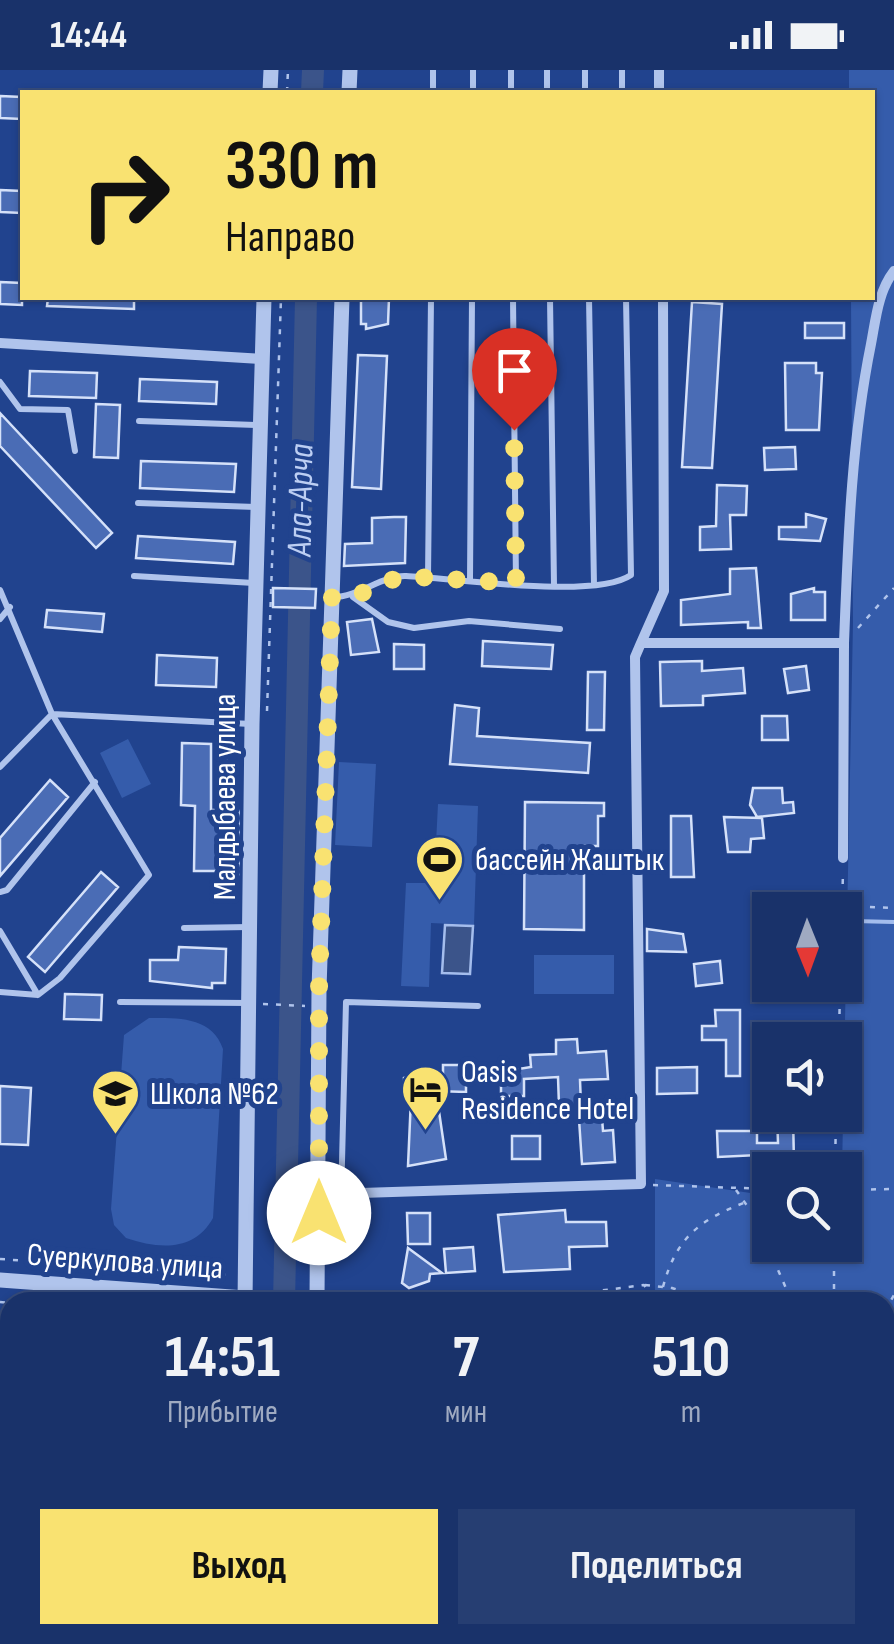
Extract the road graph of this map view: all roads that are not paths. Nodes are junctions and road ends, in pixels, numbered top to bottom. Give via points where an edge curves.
1 (894, 271) edge
2 (264, 300) edge
3 (342, 300) edge
4 (431, 300) edge
5 (472, 300) edge
6 (513, 300) edge
7 (550, 300) edge
8 (589, 300) edge
9 (626, 300) edge
10 (663, 300) edge
11 (0, 344) edge
12 (262, 359) junction
13 (0, 382) edge
14 (139, 421) dead end
15 (259, 425) junction
16 (76, 451) dead end
17 (138, 503) dead end
18 (258, 507) junction
19 (134, 576) dead end
20 (428, 578) junction
21 (470, 581) junction
22 (255, 583) junction
23 (516, 583) junction
24 (554, 585) junction
25 (594, 585) junction
26 (0, 590) edge
27 (332, 597) junction
28 (353, 597) junction
29 (10, 607) junction
30 (0, 619) edge
31 (560, 629) dead end
32 (641, 643) junction
33 (844, 643) junction
34 (52, 714) junction
35 (252, 724) junction
36 (252, 755) junction
37 (0, 767) edge
38 (95, 782) junction
39 (842, 858) road end
40 (236, 874) dead end
41 (0, 892) edge
42 (252, 927) junction
43 (184, 928) dead end
44 (0, 931) edge
45 (0, 992) edge
46 (38, 995) junction
47 (120, 1002) dead end
48 (256, 1004) junction
49 (478, 1006) dead end
50 (341, 1204) junction
51 (319, 1213) junction
52 (0, 1280) edge
53 (43, 1283) junction
54 (43, 1292) edge
55 (93, 1292) edge
56 (246, 1292) edge
57 (318, 1292) edge

1 - 33 street via 882,288 859,402
2 - 12 street, Малдыбаева улица
3 - 27 street
4 - 20 lane
5 - 21 lane
6 - 23 lane
7 - 24 lane
8 - 25 lane
9 - 25 lane via 631,575
10 - 32 street via 665,579 662,603
11 - 12 street
12 - 15 street, Малдыбаева улица
13 - 16 lane via 20,409 68,410
14 - 15 lane
15 - 18 street, Малдыбаева улица
17 - 18 lane
18 - 22 street, Малдыбаева улица
19 - 22 lane
20 - 21 lane
20 - 28 lane via 401,576
21 - 23 lane
22 - 35 street, Малдыбаева улица
23 - 24 lane
24 - 25 lane
26 - 29 lane
27 - 28 lane
27 - 51 street
28 - 31 lane via 388,622 414,628 468,621
29 - 30 lane
29 - 34 lane
32 - 33 street
32 - 50 street via 635,656 642,1184 362,1193
33 - 39 street
34 - 35 lane
34 - 37 lane
34 - 38 lane
35 - 36 street, Малдыбаева улица
36 - 40 lane via 225,752 226,797 237,812
36 - 42 street, Малдыбаева улица
38 - 41 lane
38 - 46 lane via 149,875
42 - 43 lane
42 - 48 street, Малдыбаева улица
44 - 46 lane
45 - 46 lane
47 - 48 lane
48 - 56 street, Малдыбаева улица
49 - 50 lane via 346,1002
50 - 51 street
51 - 57 street
52 - 53 street, Суеркулова улица
53 - 54 lane
53 - 55 street, Суеркулова улица

